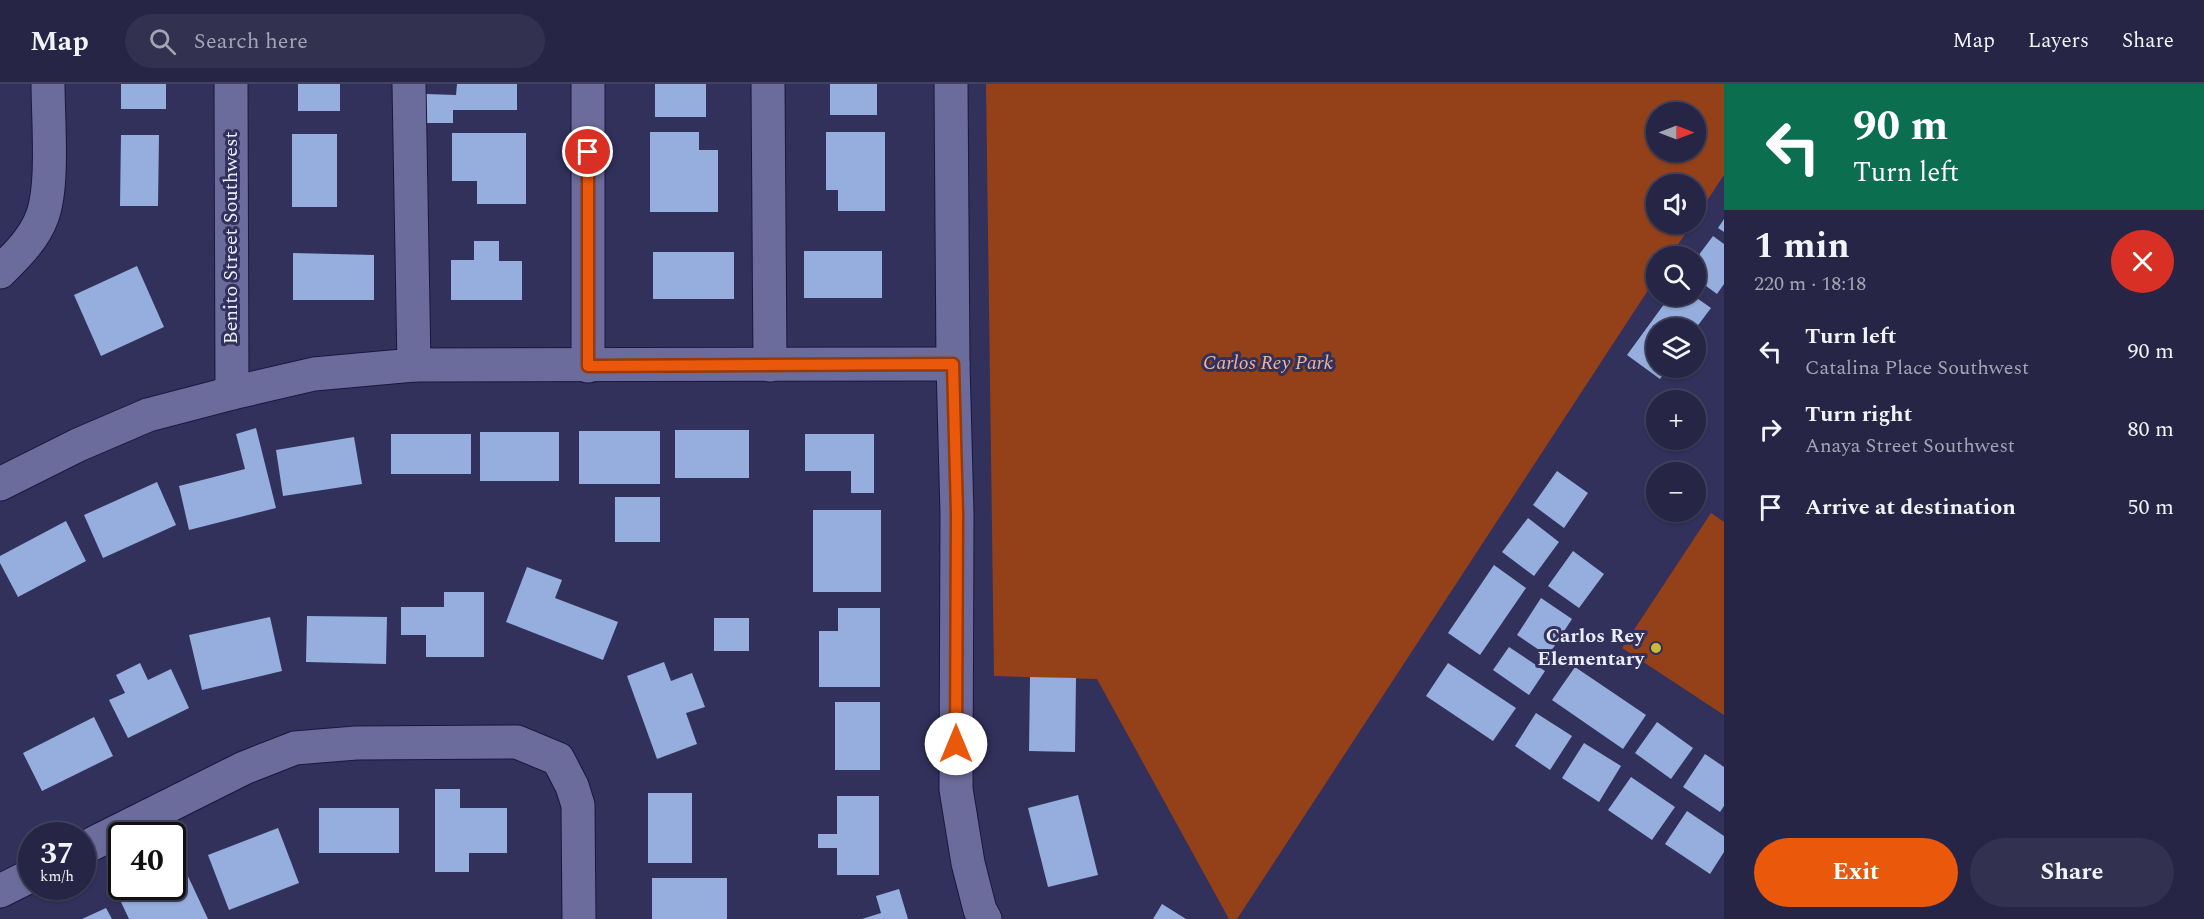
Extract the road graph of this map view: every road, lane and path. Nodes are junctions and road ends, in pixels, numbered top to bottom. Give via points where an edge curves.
1 (48, 84) edge
2 (231, 84) edge
3 (409, 84) edge
4 (588, 84) edge
5 (768, 84) edge
6 (951, 84) edge
7 (0, 272) edge
8 (953, 364) junction
9 (414, 365) junction
10 (770, 365) junction
11 (588, 366) junction
12 (232, 393) junction
13 (0, 484) edge
14 (96, 842) edge
15 (18, 882) edge
16 (0, 891) edge
17 (579, 919) edge
18 (985, 919) edge

1 - 7 street via 48,183 42,217 21,251
2 - 12 street, Benito Street Southwest
3 - 9 street
4 - 11 street
5 - 10 street
6 - 8 street
8 - 10 street
8 - 18 street via 956,789 968,863
9 - 11 street
9 - 12 street via 314,374
10 - 11 street
12 - 13 street via 148,416
14 - 17 street via 244,768 295,748 356,742 518,742 558,759 578,805
15 - 16 street

